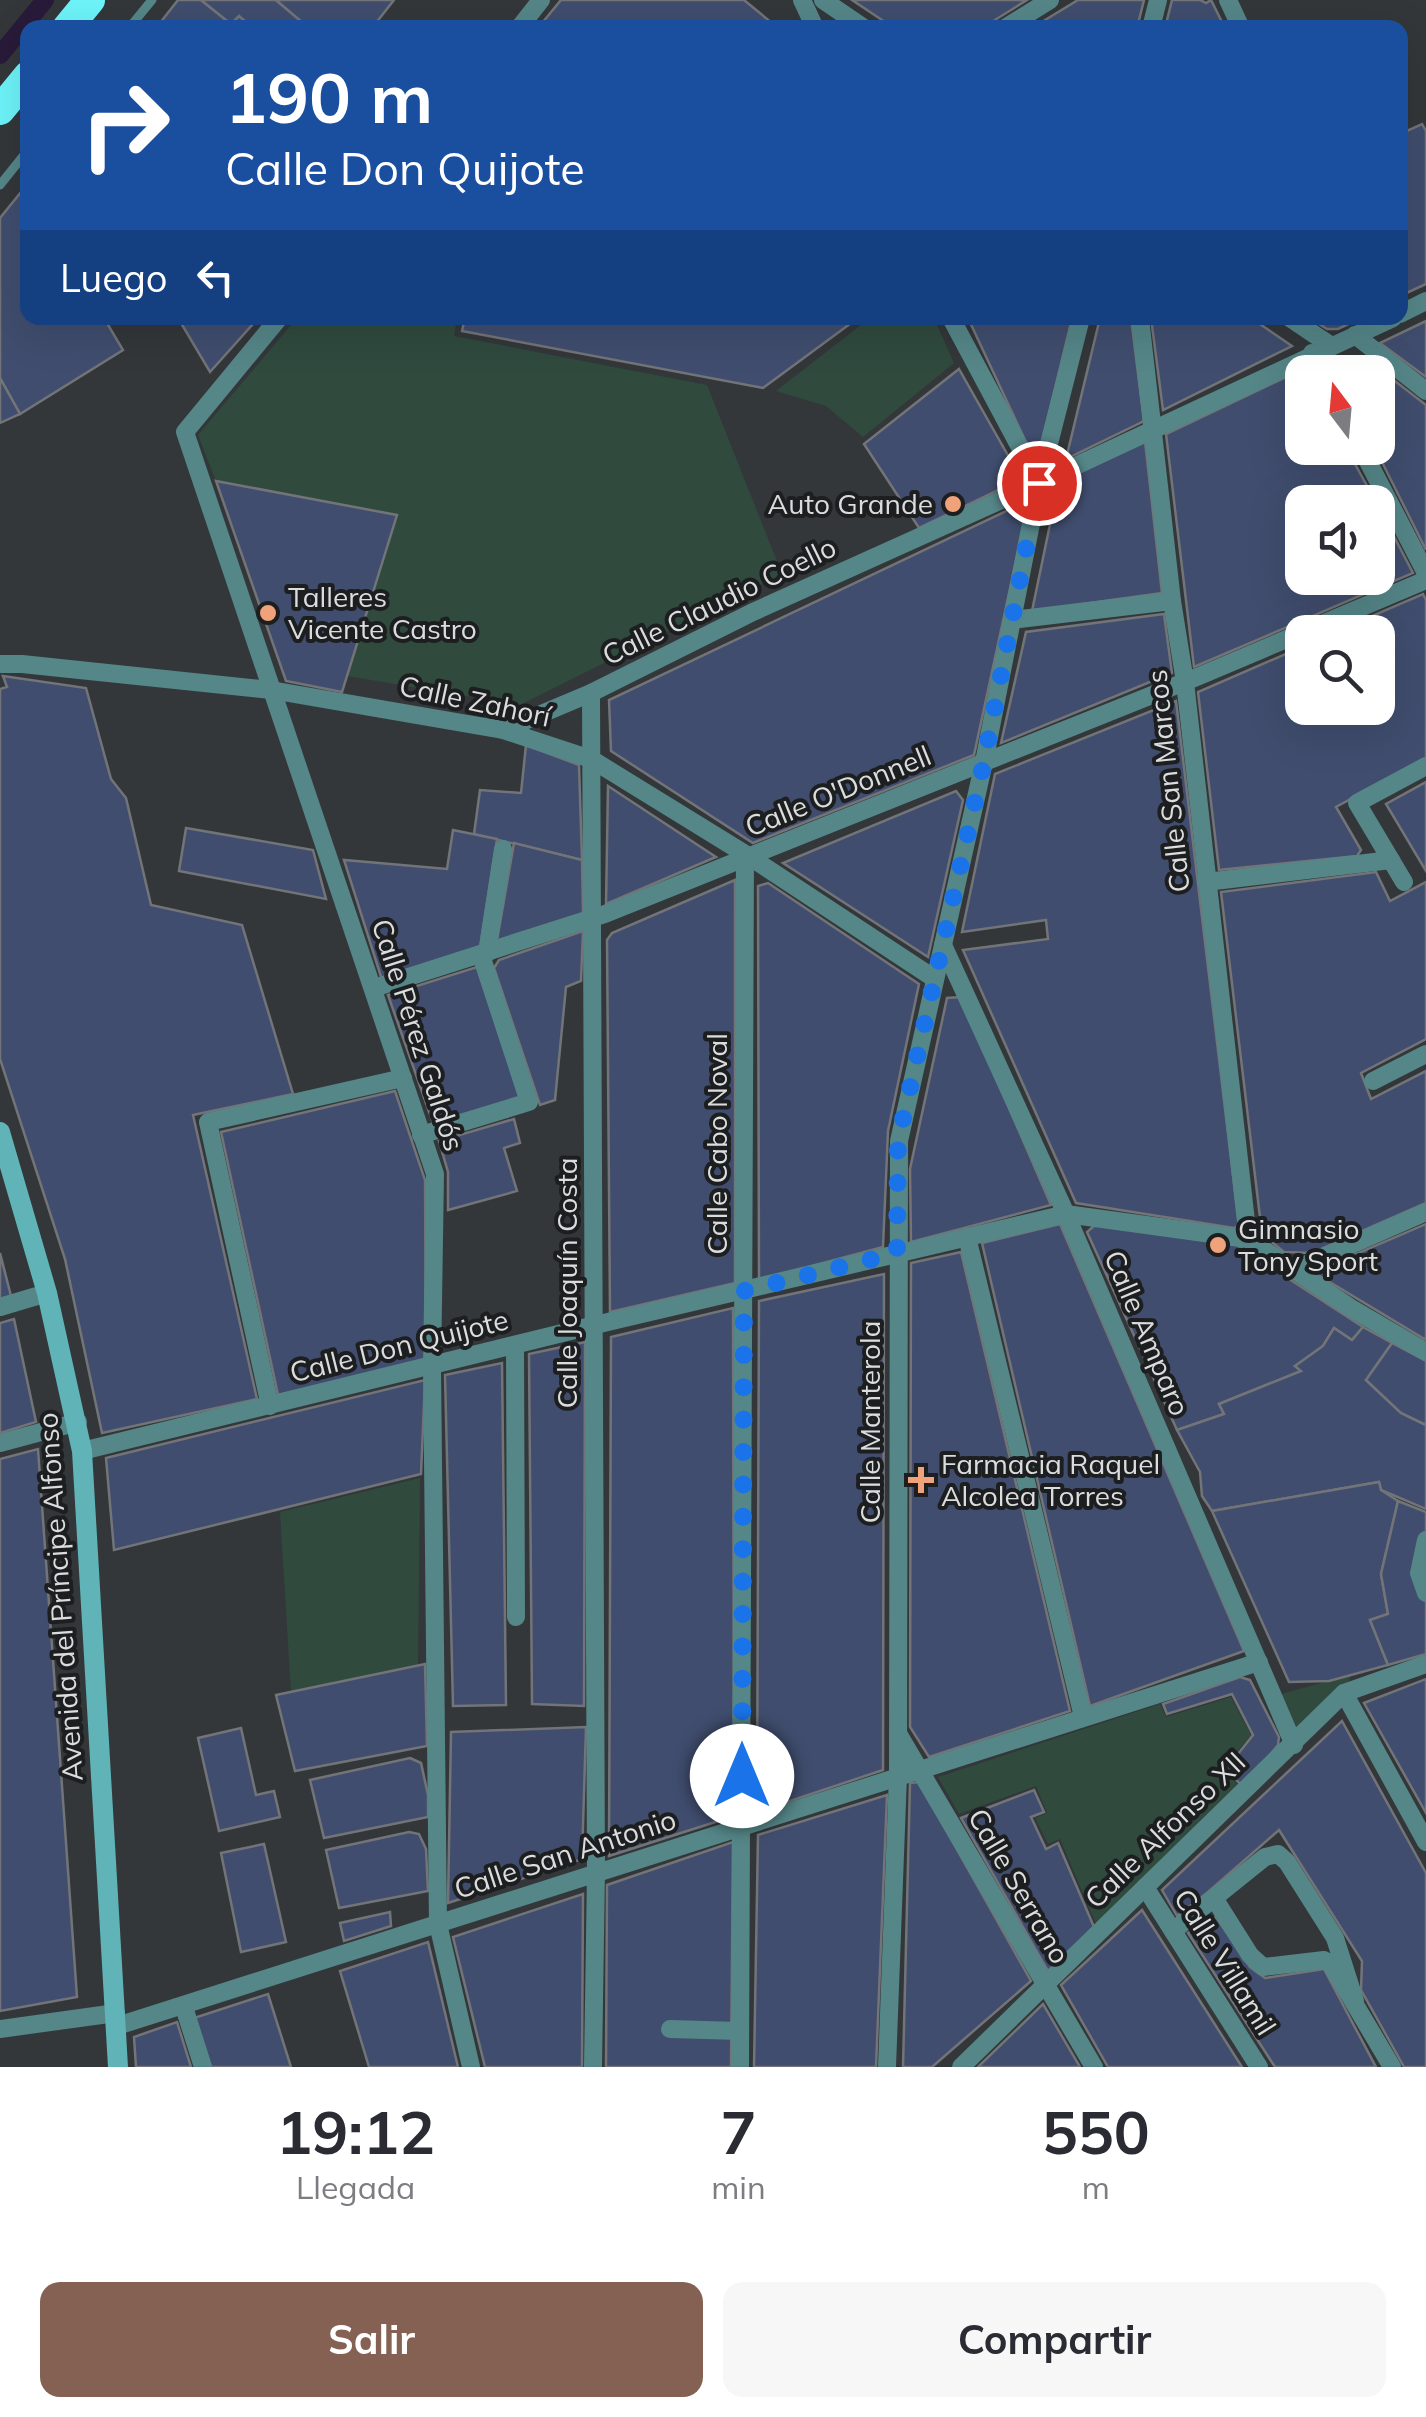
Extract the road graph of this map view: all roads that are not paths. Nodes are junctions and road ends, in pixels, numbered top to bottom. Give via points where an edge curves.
1 (90, 0) edge
2 (152, 0) edge
3 (541, 0) edge
4 (823, 0) edge
5 (1050, 0) edge
6 (74, 20) edge
7 (136, 20) edge
8 (525, 20) edge
9 (850, 20) edge
10 (1018, 20) edge
11 (20, 86) edge
12 (0, 110) edge
13 (20, 160) edge
14 (0, 185) edge
15 (274, 325) edge
16 (955, 325) edge
17 (1079, 325) edge
18 (1141, 325) edge
19 (1300, 325) edge
20 (1373, 325) edge
21 (1354, 335) junction
22 (1330, 345) junction
23 (1312, 353) joint
24 (1426, 390) edge
25 (1153, 427) junction
26 (1370, 465) edge
27 (1039, 483) junction
28 (1426, 577) edge
29 (1172, 601) junction
30 (1012, 620) junction
31 (0, 664) edge
32 (1186, 682) junction
33 (271, 690) junction
34 (591, 692) junction
35 (503, 730) junction
36 (592, 758) junction
37 (984, 762) junction
38 (1426, 766) edge
39 (503, 849) dead end
40 (747, 858) junction
41 (1391, 860) junction
42 (1206, 882) junction
43 (1404, 882) dead end
44 (592, 919) junction
45 (943, 945) junction
46 (484, 954) junction
47 (935, 979) junction
48 (374, 988) junction
49 (1426, 1054) edge
50 (403, 1078) junction
51 (1373, 1081) dead end
52 (0, 1132) edge
53 (422, 1135) junction
54 (1426, 1212) edge
55 (1066, 1214) junction
56 (967, 1237) junction
57 (1248, 1239) junction
58 (897, 1253) junction
59 (1296, 1269) junction
60 (744, 1291) junction
61 (47, 1294) junction
62 (0, 1307) edge
63 (595, 1325) junction
64 (514, 1345) junction
65 (1426, 1352) edge
66 (432, 1367) junction
67 (270, 1406) junction
68 (78, 1422) junction
69 (0, 1444) edge
70 (82, 1451) junction
71 (1426, 1540) edge
72 (1426, 1593) edge
73 (516, 1617) dead end
74 (1259, 1662) junction
75 (1426, 1664) edge
76 (1344, 1693) junction
77 (1083, 1717) junction
78 (898, 1733) junction
79 (1294, 1745) junction
80 (919, 1769) junction
81 (898, 1776) junction
82 (742, 1826) junction
83 (1426, 1842) edge
84 (596, 1872) junction
85 (1145, 1887) junction
86 (1214, 1898) junction
87 (438, 1924) junction
88 (1173, 1931) junction
89 (1045, 1984) junction
90 (1355, 2001) junction
91 (184, 2007) junction
92 (116, 2020) junction
93 (0, 2029) edge
94 (670, 2029) dead end
95 (740, 2030) junction
96 (118, 2067) edge
97 (203, 2067) edge
98 (471, 2067) edge
99 (593, 2067) edge
100 (740, 2067) edge
101 (887, 2067) edge
102 (961, 2067) edge
103 (1094, 2067) edge
104 (1259, 2067) edge
105 (1392, 2067) edge

1 - 6 highway
2 - 7 lane
3 - 8 street
4 - 9 street
5 - 10 street
11 - 12 highway
13 - 14 lane
15 - 33 street, Calle Pérez Galdós via 185,432
16 - 27 street
17 - 27 street, Calle Manterola
18 - 25 street, Calle San Marcos
19 - 22 street
20 - 21 street, Calle Claudio Coello
21 - 22 street, Calle Claudio Coello
21 - 24 street
22 - 23 street, Calle Claudio Coello
23 - 25 street, Calle Claudio Coello
25 - 27 street, Calle Claudio Coello
25 - 29 street, Calle San Marcos
26 - 28 street
27 - 30 street, Calle Manterola
27 - 34 street, Calle Claudio Coello
28 - 32 street, Calle O'Donnell
29 - 30 street
29 - 32 street, Calle San Marcos
30 - 37 street, Calle Manterola
31 - 33 street, Calle Zahorí
32 - 37 street, Calle O'Donnell
32 - 42 street, Calle San Marcos
33 - 35 street, Calle Zahorí
33 - 48 street, Calle Pérez Galdós
34 - 35 street, Calle Claudio Coello
34 - 36 street, Calle Joaquín Costa
35 - 36 street, Calle Zahorí
36 - 40 street, Calle Zahorí
36 - 44 street, Calle Joaquín Costa
37 - 40 street, Calle O'Donnell
37 - 45 street, Calle Manterola
38 - 41 street via 1356,802
39 - 46 street
40 - 44 street, Calle O'Donnell
40 - 47 street, Calle Zahorí
40 - 60 street, Calle Cabo Noval
41 - 42 street
41 - 43 street
42 - 57 street, Calle San Marcos
44 - 46 street, Calle O'Donnell
44 - 63 street, Calle Joaquín Costa
45 - 47 street, Calle Manterola
45 - 55 street, Calle Amparo
46 - 48 street, Calle O'Donnell
46 - 53 street via 529,1102
47 - 58 street, Calle Manterola via 898,1141
48 - 50 street, Calle Pérez Galdós
49 - 51 street
50 - 53 street, Calle Pérez Galdós
50 - 67 street, Calle Don Quijote via 208,1122
52 - 61 street, Avenida del Príncipe Alfonso
53 - 66 street, Calle Pérez Galdós via 434,1174
54 - 59 street
55 - 56 street, Calle Don Quijote
55 - 57 street
55 - 74 street, Calle Amparo
56 - 58 street, Calle Don Quijote
56 - 77 street
57 - 59 street
58 - 60 street, Calle Don Quijote
58 - 78 street, Calle Manterola
59 - 65 street
60 - 63 street, Calle Don Quijote
60 - 82 street, Calle Cabo Noval
61 - 62 street
61 - 68 street, Avenida del Príncipe Alfonso
63 - 64 street, Calle Don Quijote
63 - 84 street, Calle Joaquín Costa
64 - 66 street, Calle Don Quijote
64 - 73 street
66 - 67 street, Calle Don Quijote
66 - 87 street, Calle Pérez Galdós
67 - 70 street, Calle Don Quijote
68 - 69 street
68 - 70 street, Avenida del Príncipe Alfonso
70 - 92 street, Avenida del Príncipe Alfonso
71 - 72 street via 1419,1573
74 - 77 street, Calle San Antonio
74 - 79 street, Calle Amparo
75 - 76 street, Calle Alfonso XII
76 - 79 street, Calle Alfonso XII
76 - 83 street
77 - 80 street, Calle San Antonio
78 - 80 street, Calle Serrano
78 - 81 street, Calle Manterola
79 - 85 street, Calle Alfonso XII
80 - 81 street, Calle San Antonio
80 - 89 street, Calle Serrano
81 - 82 street, Calle San Antonio
81 - 101 street, Calle Manterola
82 - 84 street, Calle San Antonio
82 - 95 street, Calle Cabo Noval
84 - 87 street, Calle San Antonio
84 - 99 street, Calle Joaquín Costa
85 - 88 street, Calle Villamil
85 - 89 street, Calle Alfonso XII
86 - 88 street
86 - 90 street via 1263,1967 1324,1960
86 - 90 street via 1278,1854 1335,1938
87 - 91 street, Calle San Antonio
87 - 98 street, Calle Pérez Galdós
88 - 104 street, Calle Villamil
89 - 102 street, Calle Alfonso XII
89 - 103 street, Calle Serrano
90 - 105 street
91 - 92 street, Calle San Antonio
91 - 97 street
92 - 93 street, Calle San Antonio
92 - 96 street, Avenida del Príncipe Alfonso
94 - 95 street
95 - 100 street, Calle Cabo Noval

